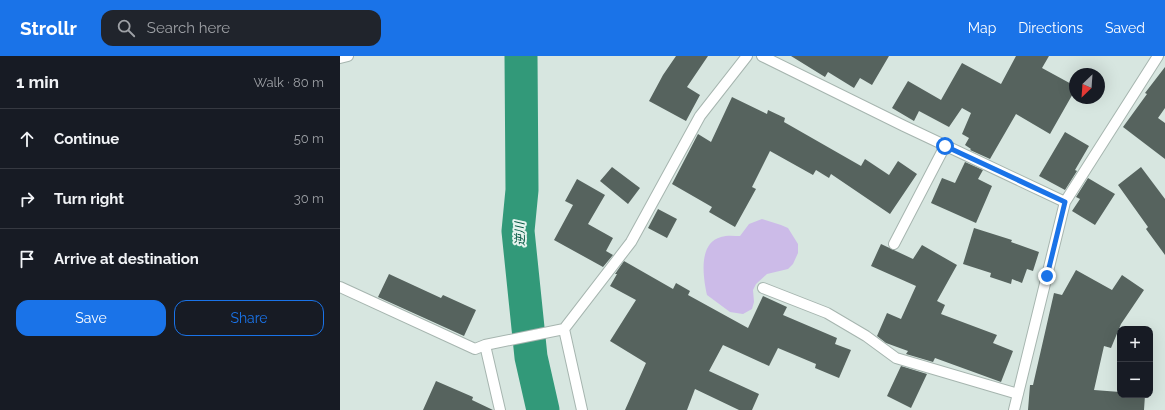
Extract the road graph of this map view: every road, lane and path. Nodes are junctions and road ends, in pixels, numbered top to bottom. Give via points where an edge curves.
1 (348, 56) edge
2 (746, 56) edge
3 (762, 56) edge
4 (1158, 56) edge
5 (340, 58) edge
6 (945, 146) junction
7 (1065, 202) junction
8 (894, 244) dead end
9 (340, 287) edge
10 (763, 288) dead end
11 (564, 328) junction
12 (485, 345) junction
13 (1018, 394) junction
14 (500, 410) edge
15 (582, 410) edge
16 (1014, 410) edge

1 - 5 lane
2 - 11 lane via 700,116 631,242
3 - 6 lane
4 - 7 lane
6 - 7 lane
6 - 8 lane
7 - 13 lane
9 - 12 lane via 475,349
10 - 13 lane via 827,312 896,358
11 - 12 lane
11 - 15 lane
12 - 14 lane
13 - 16 lane

